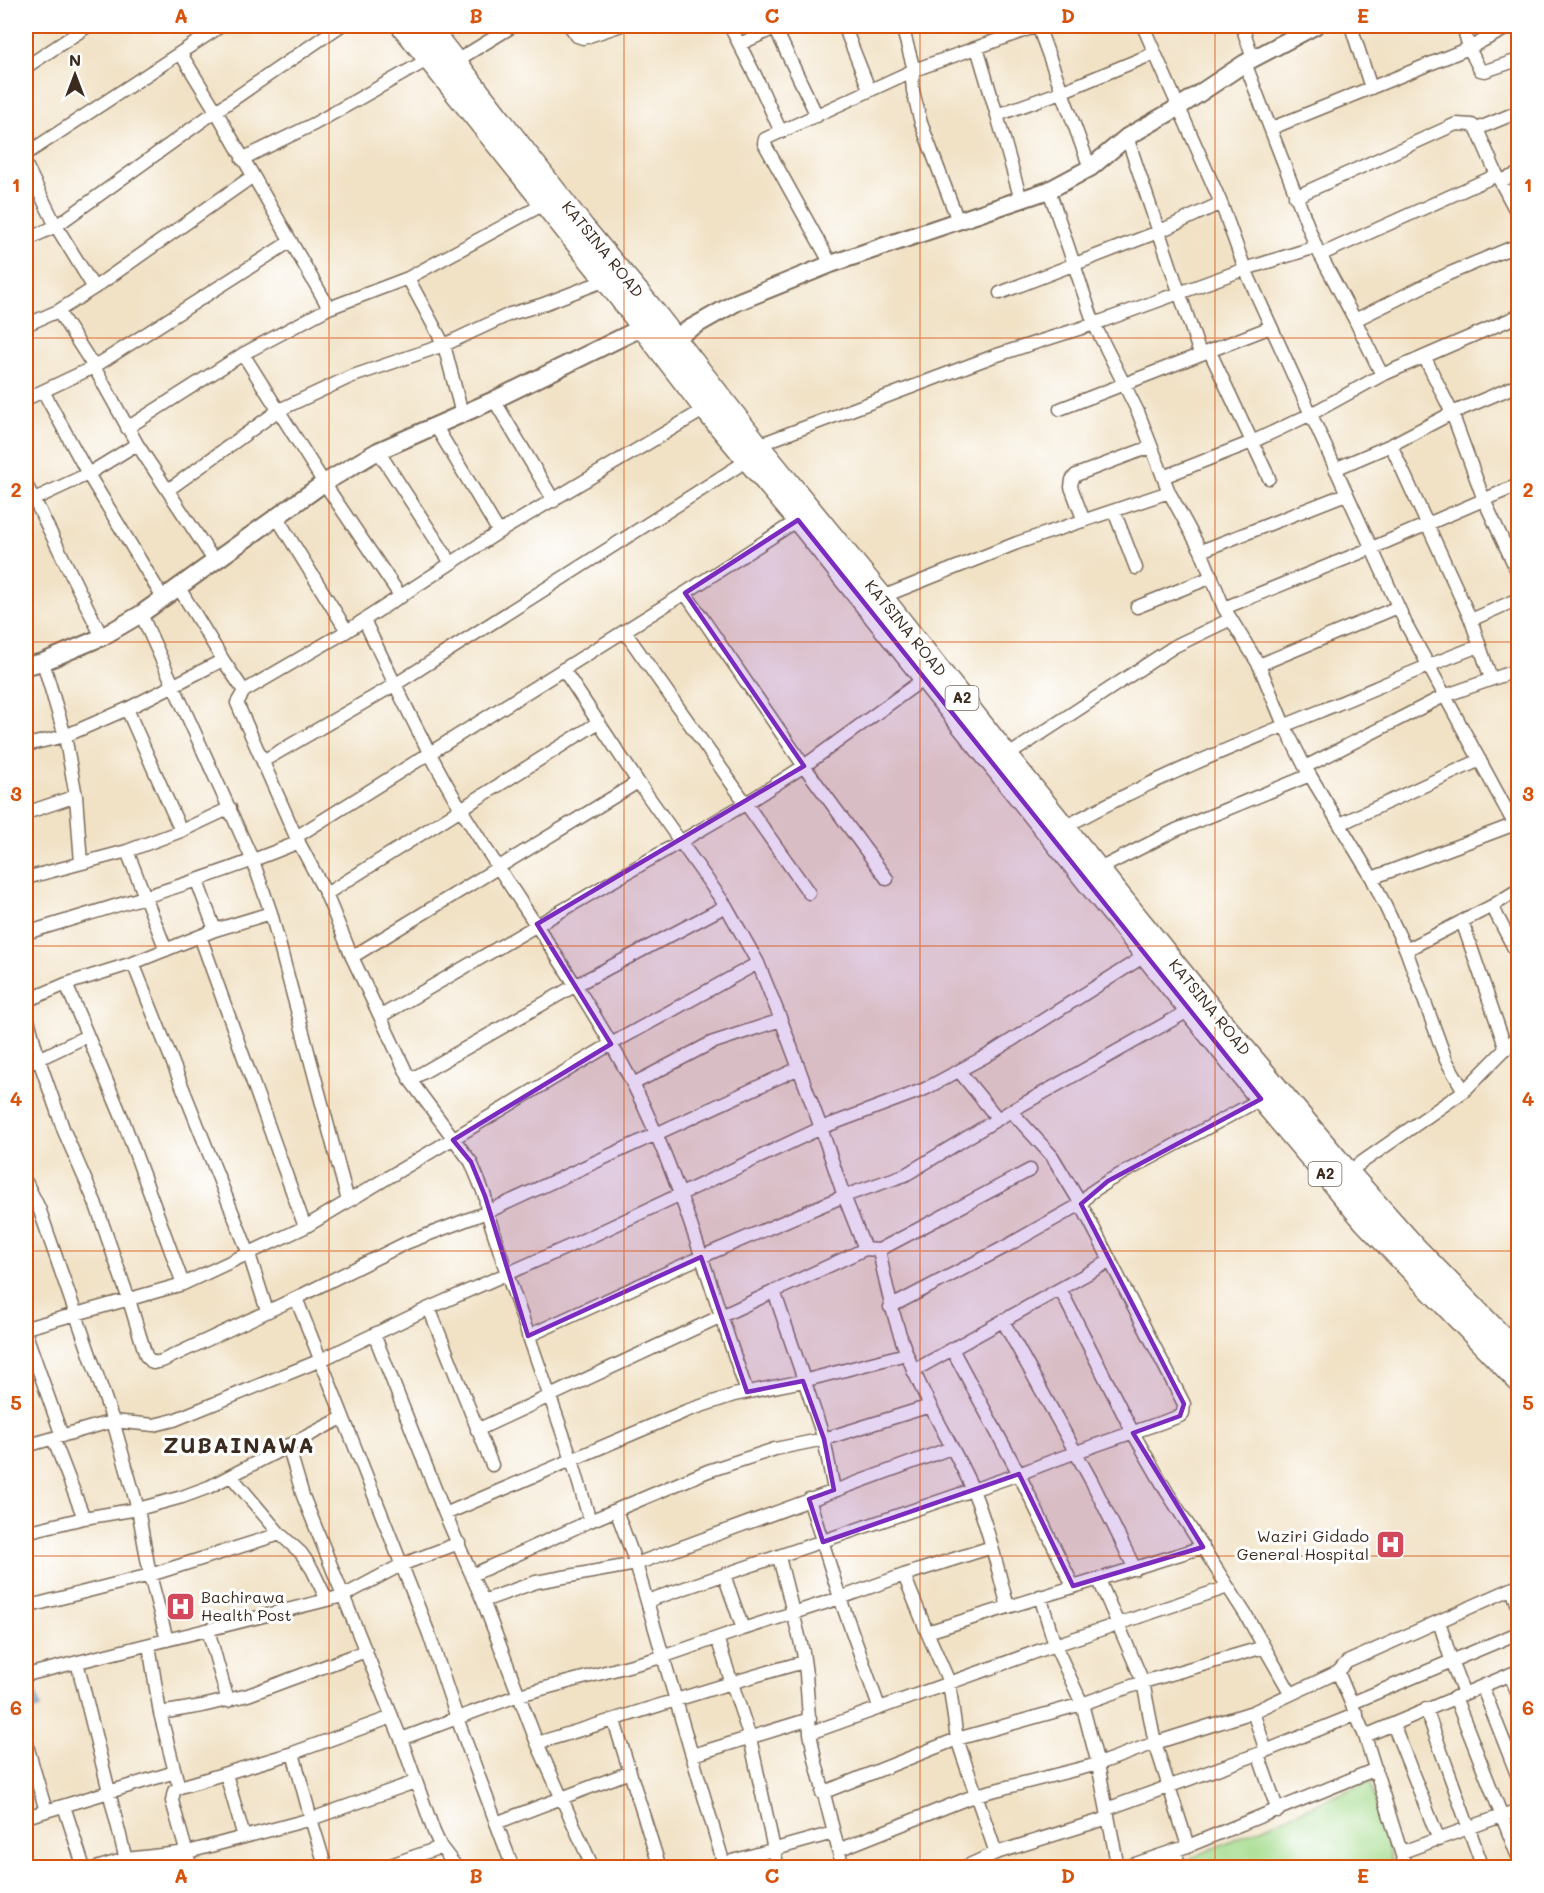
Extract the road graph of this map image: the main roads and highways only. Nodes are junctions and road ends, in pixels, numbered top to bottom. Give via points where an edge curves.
1 (402, 26) edge
2 (428, 26) edge
3 (642, 316) junction
4 (753, 453) junction
5 (1518, 1353) edge
6 (1518, 1381) edge

1 - 3 highway, A2 via 606,280
2 - 3 highway, KATSINA ROAD / A2 via 584,228
3 - 4 highway, A2 via 705,409
3 - 4 highway, KATSINA ROAD / A2 via 675,337
4 - 5 highway, KATSINA ROAD / A2 via 882,597 1221,1021 1348,1172 1414,1247
4 - 6 highway, KATSINA ROAD / A2 via 798,520 1261,1099 1365,1221

